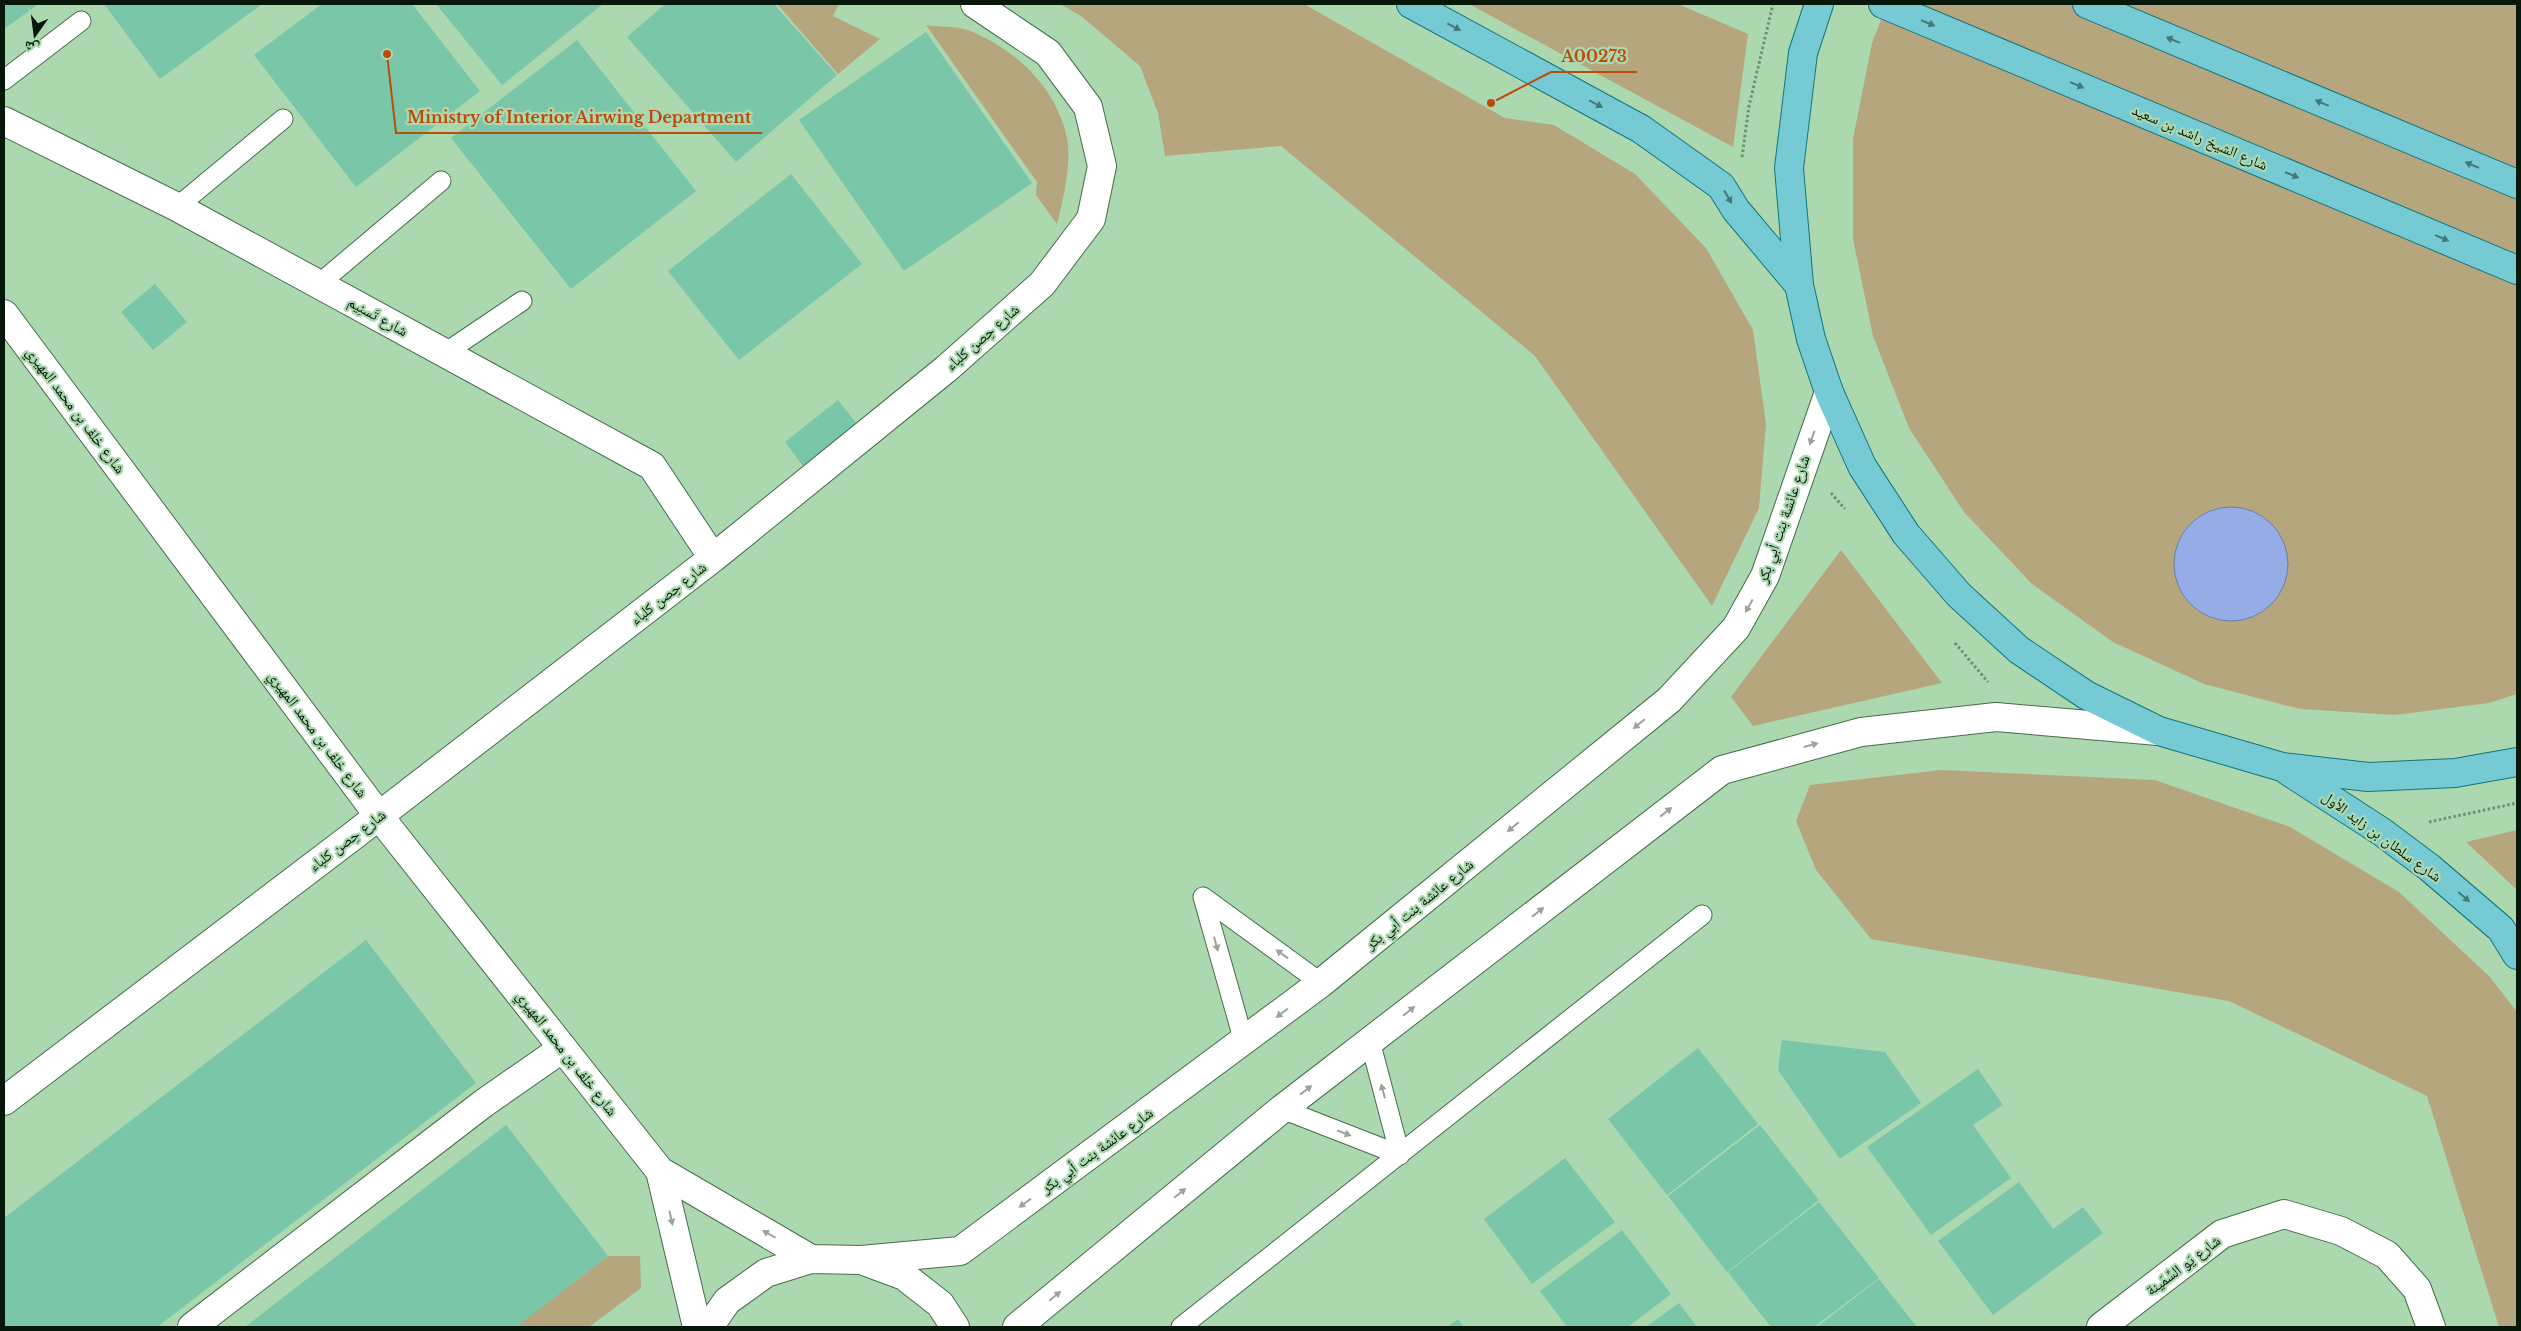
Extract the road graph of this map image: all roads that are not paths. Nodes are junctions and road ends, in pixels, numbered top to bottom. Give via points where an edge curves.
1 (976, 4) edge
2 (1411, 4) edge
3 (1819, 4) edge
4 (1883, 4) edge
5 (2087, 4) edge
6 (81, 21) dead end
7 (4, 80) edge
8 (283, 119) dead end
9 (4, 122) edge
10 (441, 181) dead end
11 (2517, 184) edge
12 (177, 207) junction
13 (2517, 270) edge
14 (319, 284) junction
15 (1799, 285) junction
16 (522, 301) dead end
17 (4, 314) edge
18 (445, 353) junction
19 (1829, 392) junction
20 (713, 558) junction
21 (2159, 731) junction
22 (2517, 762) edge
23 (2282, 767) junction
24 (379, 816) junction
25 (1702, 916) dead end
26 (2517, 955) edge
27 (1321, 983) junction
28 (1370, 1041) junction
29 (1244, 1042) junction
30 (563, 1048) junction
31 (4, 1100) edge
32 (1282, 1109) junction
33 (1400, 1155) junction
34 (660, 1171) junction
35 (811, 1259) junction
36 (861, 1260) junction
37 (192, 1327) edge
38 (697, 1327) edge
39 (709, 1327) edge
40 (955, 1327) edge
41 (1017, 1327) edge
42 (1181, 1327) edge
43 (2101, 1327) edge
44 (2431, 1327) edge

1 - 20 street, شارع حِصن كلباء via 1048,53 1088,107 1102,166 1091,219 1042,284 946,369
2 -> 15 main road via 1641,128 1721,186 1736,210
3 - 15 main road via 1803,53 1789,168
4 -> 13 main road, شارع الشيخ راشد بن سعيد
11 -> 5 main road
6 - 7 lane
8 - 12 lane
9 - 12 street, شارع تَسنِيم
10 - 14 lane
12 - 14 street, شارع تَسنِيم
14 - 18 street, شارع تَسنِيم
15 - 19 main road via 1811,339
16 - 18 lane
17 - 24 street, شارع خلف بن محمد المهيري
18 - 20 street, شارع تَسنِيم via 652,466
19 - 21 main road via 1862,466 1906,534 1959,595 2019,650 2079,690
19 -> 27 street, شارع عائشة بنت أبي بكر via 1765,576 1736,628 1668,700
20 - 24 street, شارع حِصن كلباء
21 - 23 main road
28 -> 21 street via 1722,770 1861,732 1996,718
22 - 23 main road via 2455,773 2368,777
23 -> 26 main road, شارع سلطان بن زايد الأول via 2382,832 2430,868 2501,929
24 - 30 street, شارع خلف بن محمد المهيري
24 - 31 street, شارع حِصن كلباء
25 - 33 lane
27 -> 29 street, شارع عائشة بنت أبي بكر
27 -> 29 lane via 1203,897
32 -> 28 street
33 -> 28 lane
29 -> 36 street, شارع عائشة بنت أبي بكر via 960,1251
30 - 34 street, شارع خلف بن محمد المهيري
30 - 37 street via 484,1103
32 -> 33 lane
41 -> 32 street
33 - 42 lane
35 -> 34 street, شارع خلف بن محمد المهيري
34 -> 38 street, شارع خلف بن محمد المهيري
35 - 36 street
35 - 39 street via 766,1273 727,1301
36 - 40 street via 904,1276 940,1304
43 - 44 street, شارع يَو السِّمَينة via 2222,1234 2284,1214 2341,1231 2387,1255 2417,1288

